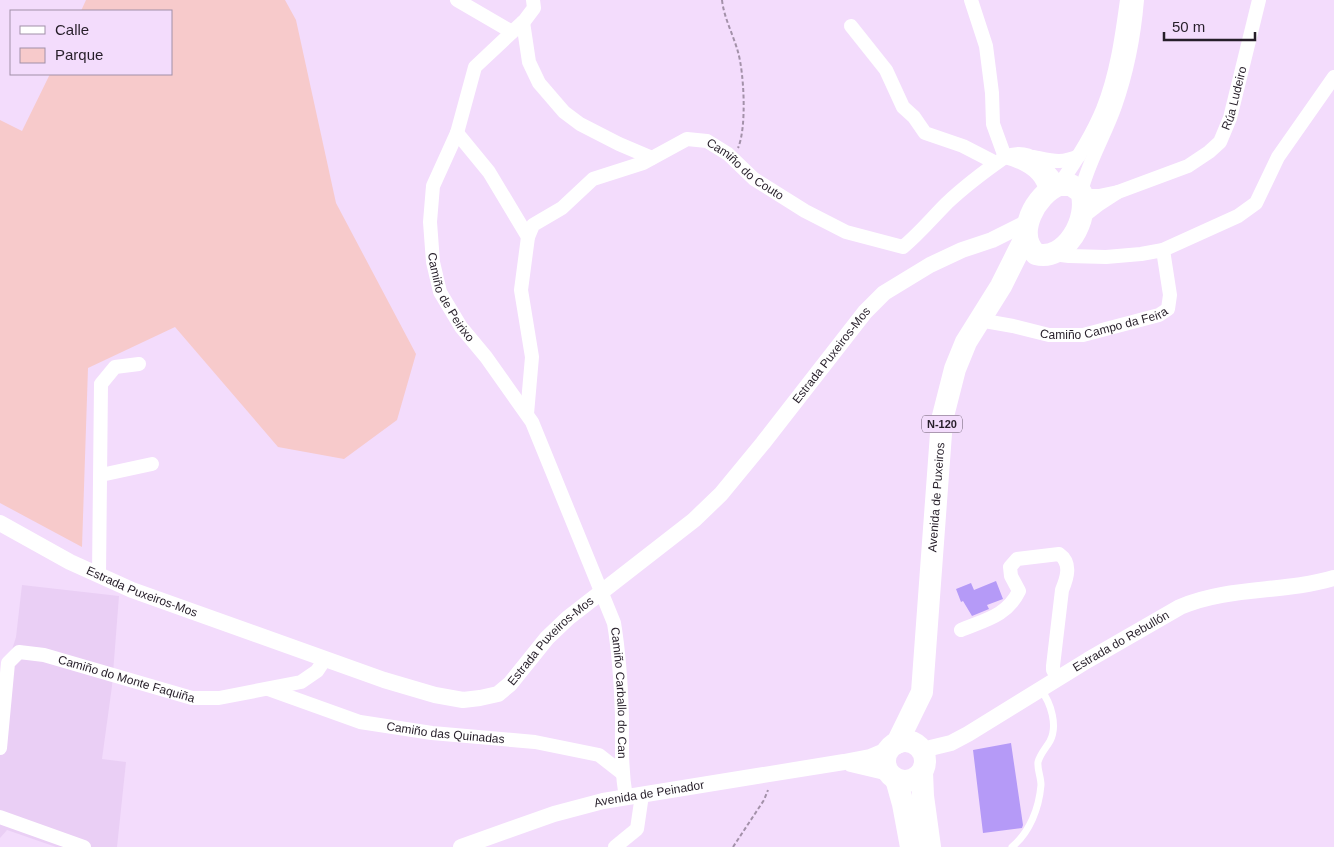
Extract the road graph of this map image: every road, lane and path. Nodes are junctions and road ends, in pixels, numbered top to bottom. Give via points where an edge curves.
1 (457, 0) edge
2 (533, 0) edge
3 (722, 0) edge
4 (971, 0) edge
5 (1127, 0) edge
6 (1137, 0) edge
7 (1259, 0) edge
8 (523, 22) junction
9 (851, 26) dead end
10 (512, 32) junction
11 (1334, 77) edge
12 (457, 133) junction
13 (1030, 156) junction
14 (1079, 156) junction
15 (652, 158) junction
16 (733, 159) junction
17 (1001, 160) junction
18 (1053, 189) junction
19 (1118, 192) junction
20 (1081, 194) junction
21 (1077, 227) junction
22 (528, 237) junction
23 (995, 240) junction
24 (1031, 246) junction
25 (1163, 250) junction
26 (1090, 255) junction
27 (1001, 286) junction
28 (979, 320) junction
29 (139, 364) dead end
30 (527, 414) junction
31 (152, 464) dead end
32 (101, 475) junction
33 (0, 523) edge
34 (99, 575) junction
35 (1332, 578) edge
36 (601, 592) junction
37 (961, 630) dead end
38 (325, 659) junction
39 (1059, 678) junction
40 (268, 689) junction
41 (1041, 690) junction
42 (0, 748) edge
43 (910, 752) junction
44 (844, 762) junction
45 (622, 773) junction
46 (769, 775) junction
47 (892, 776) junction
48 (634, 797) junction
49 (0, 817) edge
50 (84, 847) edge
51 (461, 847) edge
52 (615, 847) edge
53 (733, 847) edge
54 (911, 847) edge
55 (930, 847) edge
56 (1012, 847) edge

1 - 10 street
2 - 8 street, Camiño de Peirixo via 534,8
3 - 16 path via 744,82 740,145
4 - 17 street via 986,46 993,124
5 - 14 street via 1104,107
6 - 20 street via 1121,87
7 - 19 street, Rúa Ludeiro via 1230,118 1220,142 1188,166
8 - 10 street, Camiño de Peirixo
8 - 15 street via 529,62 539,82 564,112 580,124
9 - 17 street via 886,70 903,107 925,134
10 - 12 street, Camiño de Peirixo via 475,67
11 - 25 street via 1278,157 1256,203 1238,216
12 - 22 street via 489,172
12 - 30 street, Camiño de Peirixo via 433,186 430,222 436,277 440,292 461,327
13 - 14 street via 1059,162
13 - 17 street via 1018,153
13 - 18 street via 1040,163
14 - 18 street
15 - 16 street, Camiño do Couto via 687,139 707,142
15 - 22 street, Camiño do Couto via 593,179 562,208 533,225
16 - 17 street, Camiño do Couto via 754,179 813,215 846,232 903,247 948,202
17 - 18 street via 1022,163
18 - 20 highway via 1071,186
18 - 24 highway via 1033,212
19 - 20 street, Rúa Ludeiro via 1099,196
19 - 21 street, Rúa Ludeiro via 1098,205
20 - 21 highway
21 - 24 highway via 1066,245
21 - 26 street via 1074,244
22 - 30 street via 521,290 532,357
23 - 24 street, Estrada Puxeiros-Mos
23 - 24 street via 1009,239
23 - 36 street, Estrada Puxeiros-Mos via 962,250 930,265 884,293 865,312 721,494 694,520
24 - 26 street via 1069,256
24 - 27 highway, N-120
24 - 27 highway
25 - 26 street via 1123,256
25 - 28 street, Camiño Campo da Feira via 1170,295 1168,309 1159,315 1083,335 1049,335
27 - 28 highway, Avenida de Puxeiros / N-120
28 - 43 highway, Avenida de Puxeiros / N-120 via 955,369 942,420 922,692 924,732
29 - 32 street via 115,367 101,384
30 - 36 street, Camiño de Peirixo
31 - 32 street
32 - 34 street
33 - 34 street, Estrada Puxeiros-Mos
34 - 38 street, Estrada Puxeiros-Mos via 132,590
35 - 39 street, Estrada do Rebullón via 1195,601
36 - 38 street, Estrada Puxeiros-Mos via 547,638 498,694 463,700 435,695
36 - 45 street, Camiño Carballo do Can via 614,622 619,650
37 - 39 street via 995,616 1013,604 1019,591 1010,567 1017,559 1059,554 1064,557 1068,569 1062,590 1053,666
38 - 40 street, Camiño do Monte Faquiña via 317,671 301,682
39 - 41 street, Estrada do Rebullón
40 - 42 street, Camiño do Monte Faquiña via 219,698 192,698 44,655 19,652 8,663
40 - 45 street, Camiño das Quinadas via 360,722 432,733 535,742 599,755
41 - 43 street, Estrada do Rebullón via 951,742
41 - 56 lane via 1054,723 1051,740 1038,763 1041,783 1037,805 1026,833
43 - 44 street, Avenida de Peinador
43 - 47 highway, N-120 via 885,759
43 - 47 highway via 913,780
43 - 55 highway, Avenida de Puxeiros / N-120 via 922,796
44 - 46 street, Avenida de Peinador
44 - 47 street, Avenida de Peinador
45 - 48 street, Camiño Carballo do Can
46 - 48 street, Avenida de Peinador
46 - 53 path via 764,800
47 - 54 highway, N-120 via 903,804
48 - 51 street, Avenida de Peinador via 603,801 554,814
48 - 52 street, Camiño Carballo do Can via 637,829
49 - 50 street

